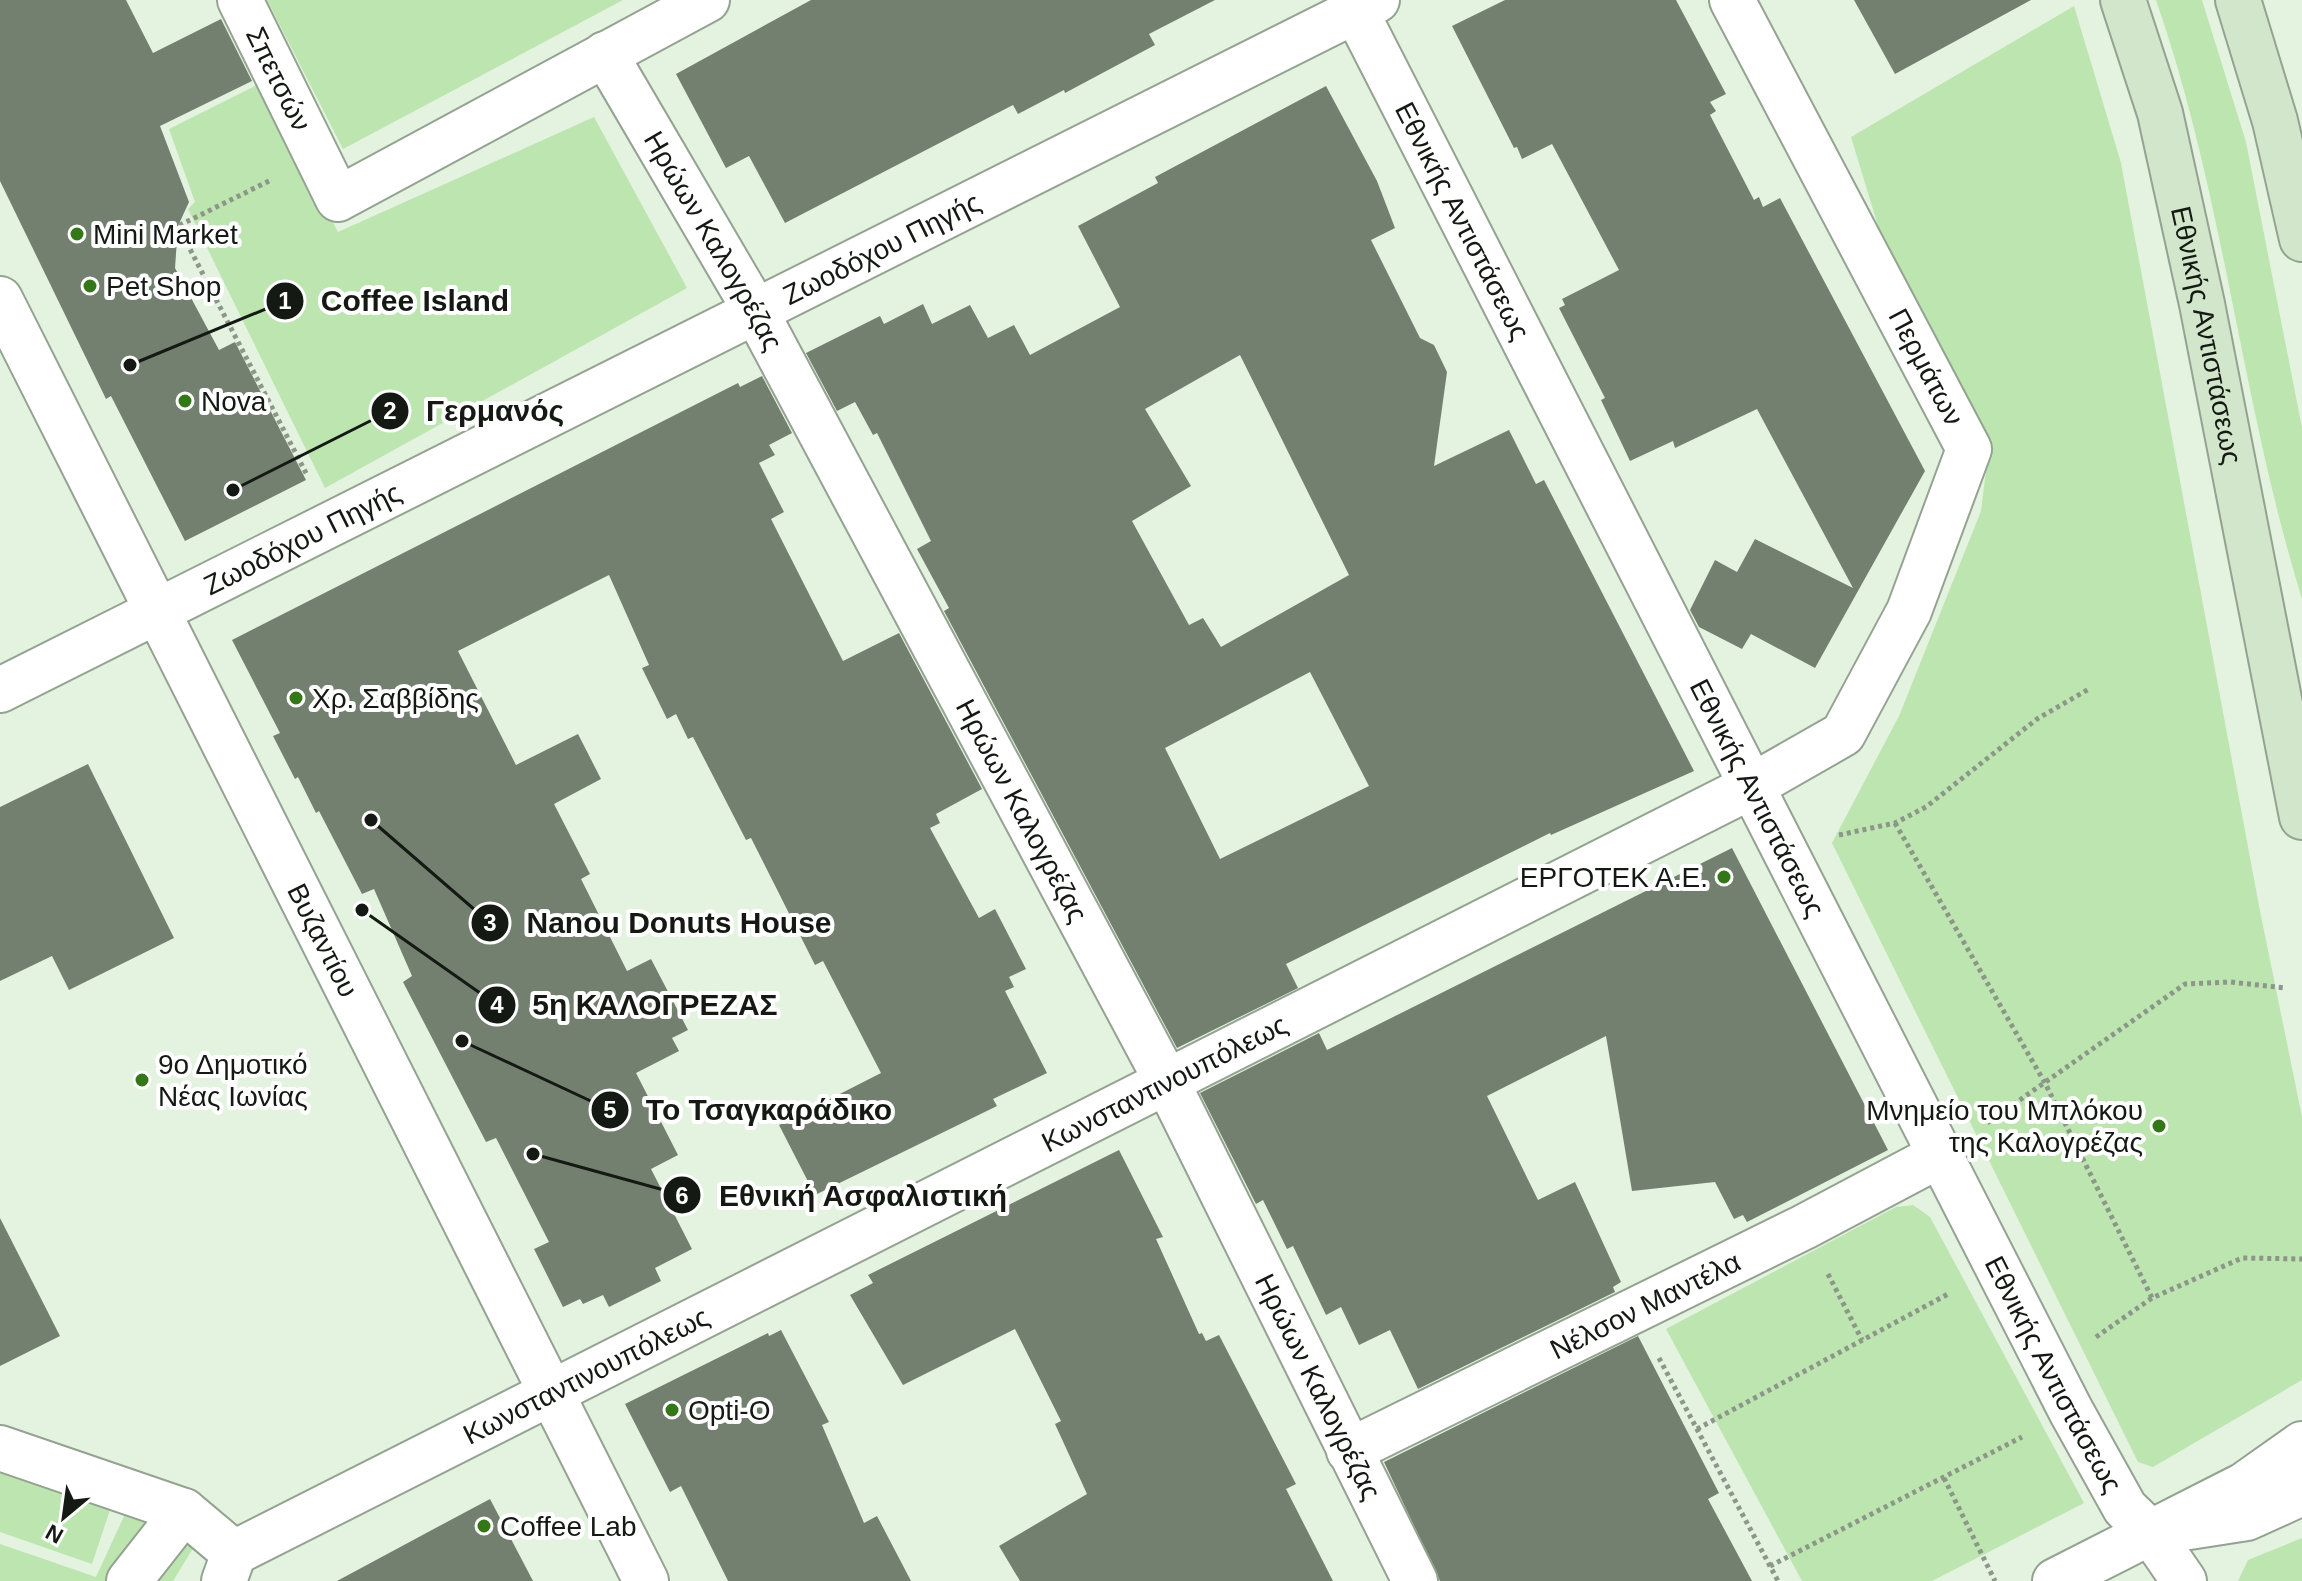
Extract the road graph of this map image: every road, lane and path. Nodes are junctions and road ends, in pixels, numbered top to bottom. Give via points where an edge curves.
1 (240, 0) edge
2 (707, 0) edge
3 (1732, 0) edge
4 (2123, 0) edge
5 (2238, 0) edge
6 (1361, 3) edge
7 (605, 54) junction
8 (318, 156) junction
9 (2302, 239) edge
10 (0, 299) edge
11 (755, 310) junction
12 (332, 522) junction
13 (156, 610) junction
14 (2089, 689) dead end
15 (0, 690) edge
16 (1760, 803) junction
17 (2302, 817) edge
18 (1895, 823) junction
19 (2286, 988) dead end
20 (1166, 1080) junction
21 (2045, 1083) junction
22 (1940, 1155) junction
23 (1804, 1227) junction
24 (2302, 1259) edge
25 (1998, 1267) junction
26 (2152, 1298) junction
27 (1634, 1311) junction
28 (1862, 1340) junction
29 (2051, 1370) junction
30 (551, 1393) junction
31 (2071, 1411) junction
32 (1697, 1429) junction
33 (2302, 1444) edge
34 (0, 1448) edge
35 (1349, 1451) junction
36 (1944, 1478) junction
37 (2302, 1493) edge
38 (184, 1511) junction
39 (2151, 1533) junction
40 (1770, 1566) junction
41 (229, 1567) edge
42 (129, 1581) edge
43 (646, 1581) edge
44 (1415, 1581) edge
45 (1778, 1581) edge
46 (1995, 1581) edge
47 (2055, 1581) edge
48 (2184, 1581) edge

1 - 8 street, Σπετσών
2 - 7 street
3 - 16 street, Περμάτων via 1969,449 1909,611 1843,734
4 - 17 main road, Εθνικής Αντιστάσεως via 2160,113 2189,245
5 - 9 main road via 2275,121
6 - 11 street, Ζωοδόχου Πηγής
6 - 16 street, Εθνικής Αντιστάσεως
7 - 8 street, Σπετσών via 338,199
7 - 11 street, Ηρώων Καλογρέζας
8 - 12 path, Σπετσών via 178,226
10 - 13 street, Βυζαντίου
11 - 12 street, Ζωοδόχου Πηγής
11 - 20 street, Ηρώων Καλογρέζας
12 - 13 street, Ζωοδόχου Πηγής
13 - 15 street, Ζωοδόχου Πηγής
13 - 30 street, Βυζαντίου
14 - 18 path via 2037,719 1926,807
16 - 18 path via 1821,839
16 - 20 street, Κωνσταντινουπόλεως
16 - 22 street, Εθνικής Αντιστάσεως
18 - 21 path
19 - 21 path via 2185,984
20 - 30 street, Κωνσταντινουπόλεως
20 - 35 street, Ηρώων Καλογρέζας
21 - 22 path
21 - 26 path
22 - 23 street, Νέλσον Μαντέλα
22 - 25 street, Εθνικής Αντιστάσεως
23 - 27 street, Νέλσον Μαντέλα
23 - 28 path
24 - 26 path via 2242,1258
25 - 28 path
25 - 29 street, Εθνικής Αντιστάσεως
26 - 29 path
27 - 32 path
27 - 35 street, Νέλσον Μαντέλα
28 - 32 path
29 - 31 street, Εθνικής Αντιστάσεως
30 - 41 street, Κωνσταντινουπόλεως
30 - 43 street, Βυζαντίου
31 - 36 path
31 - 39 street, Εθνικής Αντιστάσεως via 2125,1508
32 - 40 path
33 - 39 street via 2244,1485
34 - 38 street
35 - 44 street, Ηρώων Καλογρέζας
36 - 40 path
36 - 46 path
37 - 39 street via 2247,1518
38 - 41 street
38 - 42 street
39 - 47 street
39 - 48 street, Εθνικής Αντιστάσεως
40 - 45 path

